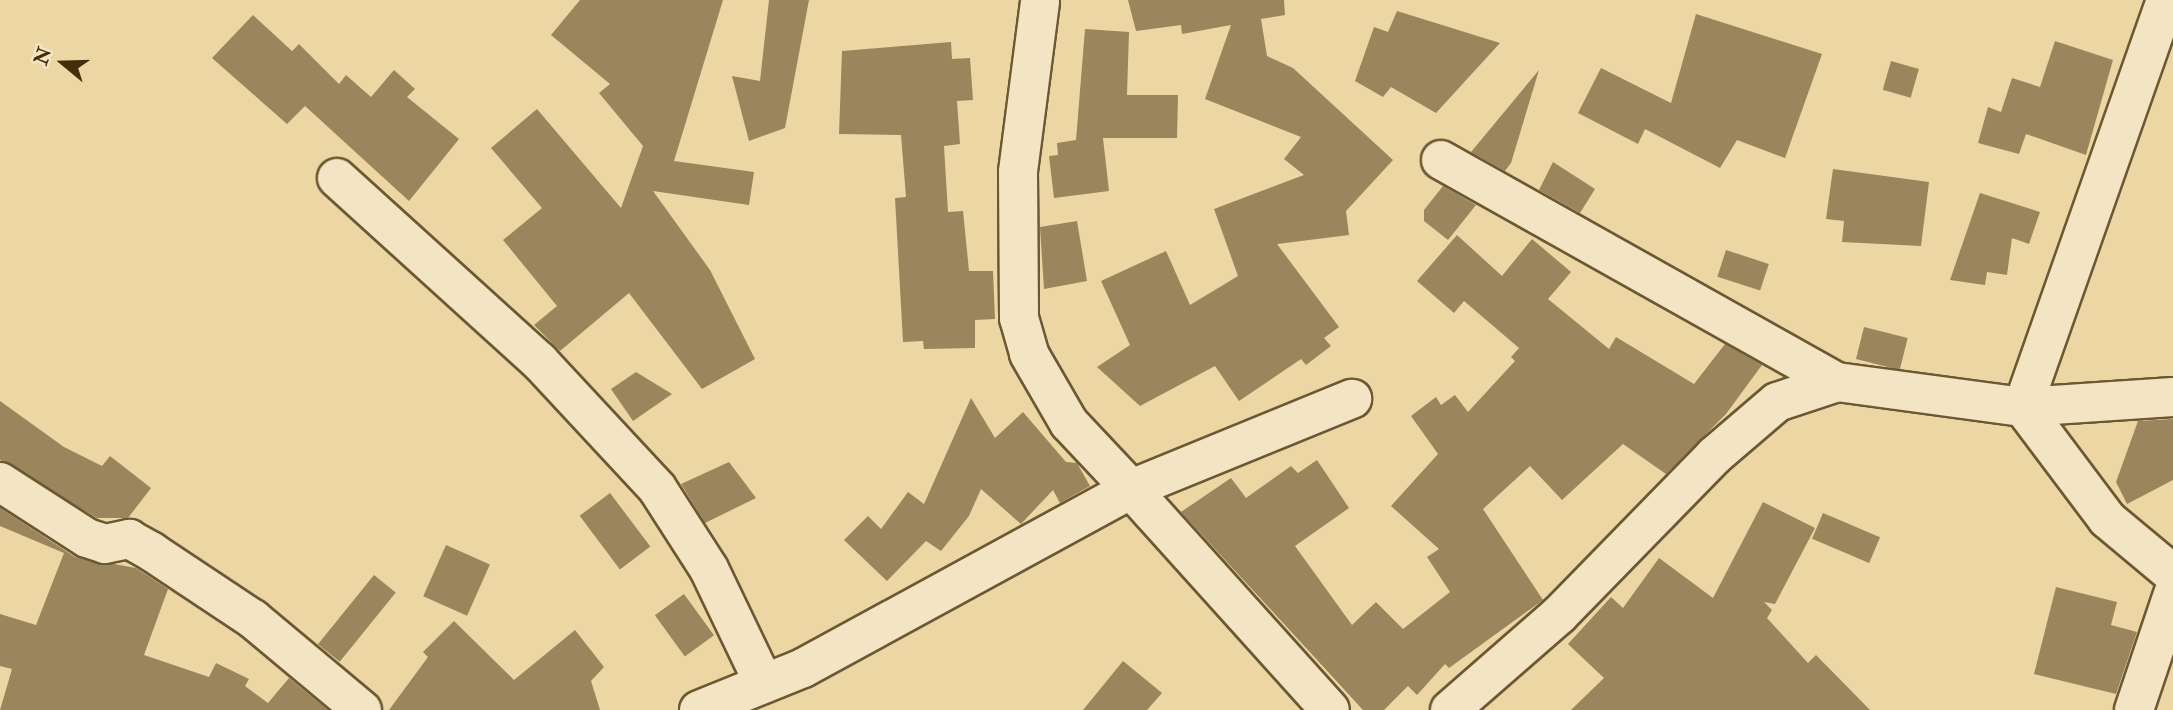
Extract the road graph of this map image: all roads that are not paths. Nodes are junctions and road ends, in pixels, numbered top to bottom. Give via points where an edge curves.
1 (2166, 0) edge
2 (1040, 2) edge
3 (2159, 63) edge
4 (1441, 160) dead end
5 (338, 178) dead end
6 (1837, 382) junction
7 (2173, 397) edge
8 (1352, 399) dead end
9 (2023, 407) junction
10 (0, 482) edge
11 (1131, 489) junction
12 (2173, 574) edge
13 (2173, 594) edge
14 (764, 684) junction
15 (362, 710) edge
16 (698, 710) edge
17 (1330, 710) edge
18 (1450, 710) edge
19 (2134, 710) edge

1 - 3 street
2 - 11 street via 1018,172 1019,318 1029,354 1069,423
3 - 9 street
4 - 6 street
5 - 14 street via 539,361 657,488 709,569
6 - 9 street
6 - 18 street via 1777,402 1714,456 1559,615
7 - 9 street
8 - 11 street
9 - 12 street via 2107,519
10 - 15 street via 87,538 106,544 129,539 152,552 253,619
11 - 14 street
11 - 17 street
13 - 19 street
14 - 16 street

